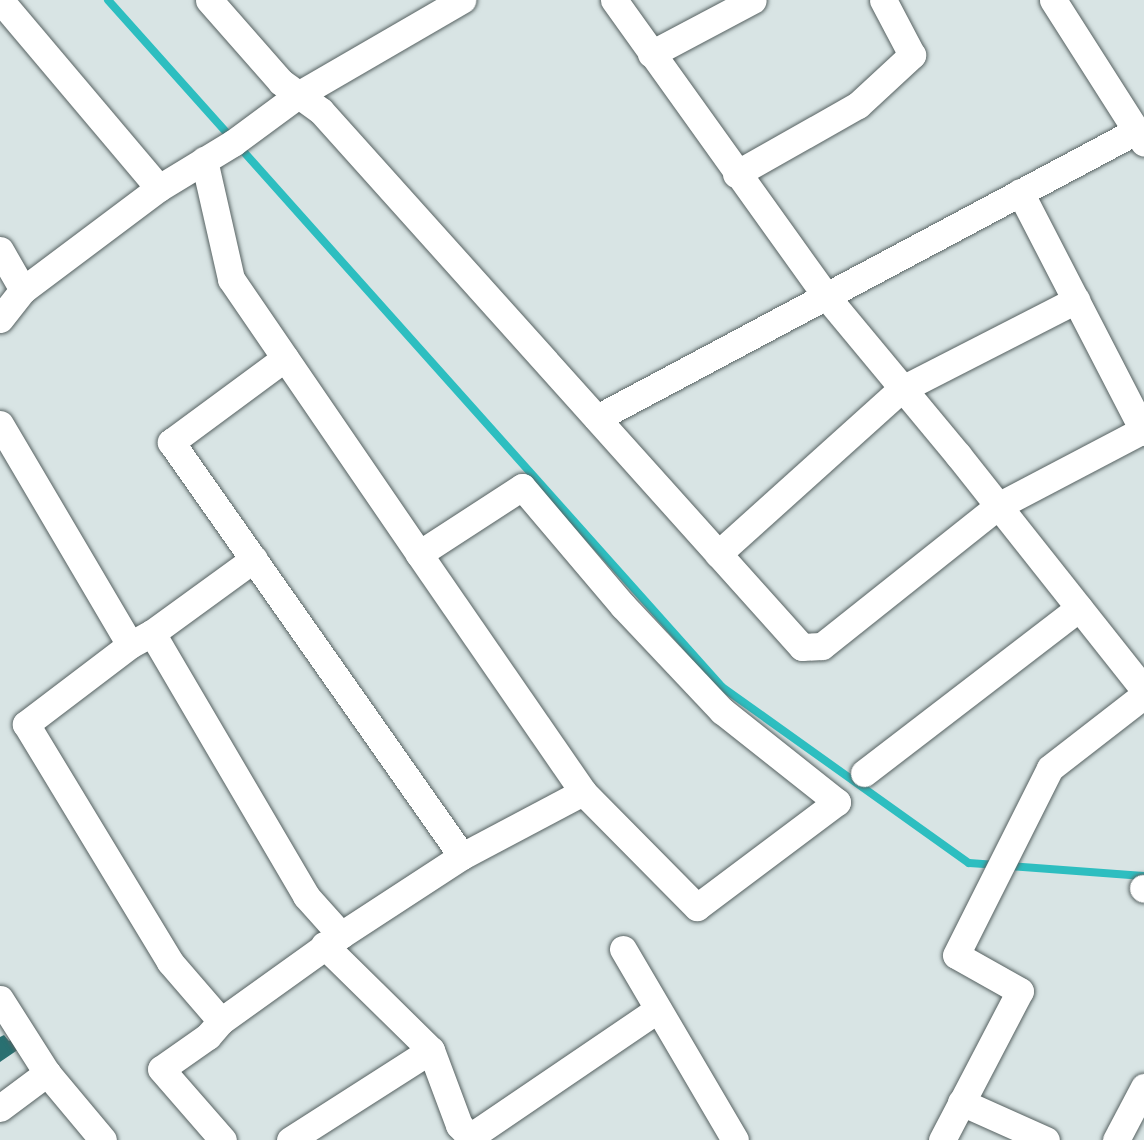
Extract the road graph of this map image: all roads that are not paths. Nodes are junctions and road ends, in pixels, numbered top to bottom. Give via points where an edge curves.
1 (0, 0) edge
2 (209, 0) edge
3 (462, 0) edge
4 (614, 0) edge
5 (753, 0) edge
6 (883, 0) edge
7 (1053, 0) edge
8 (427, 8) edge
9 (651, 54) junction
10 (298, 95) junction
11 (1140, 137) edge
12 (204, 160) junction
13 (736, 174) junction
14 (159, 188) junction
15 (1020, 192) junction
16 (0, 250) edge
17 (23, 290) junction
18 (826, 296) junction
19 (1076, 300) junction
20 (0, 319) edge
21 (285, 358) junction
22 (900, 390) junction
23 (597, 418) junction
24 (0, 424) edge
25 (1144, 431) edge
26 (998, 506) junction
27 (419, 554) junction
28 (718, 554) junction
29 (254, 559) junction
30 (1079, 608) junction
31 (141, 639) junction
32 (1144, 690) edge
33 (1144, 695) edge
34 (864, 773) dead end
35 (583, 792) junction
36 (462, 856) junction
37 (332, 940) junction
38 (623, 949) dead end
39 (658, 1009) junction
40 (4, 1014) edge
41 (221, 1021) junction
42 (431, 1050) junction
43 (47, 1073) junction
44 (1144, 1087) edge
45 (961, 1102) junction
46 (0, 1108) edge
47 (728, 1137) edge
48 (471, 1138) edge
49 (103, 1140) edge
50 (223, 1140) edge
51 (290, 1140) edge
52 (942, 1140) edge
53 (1046, 1140) edge
54 (1116, 1140) edge

1 - 14 street
2 - 10 street via 281,82
3 - 8 street
4 - 9 street
5 - 9 street
6 - 13 street via 912,55 858,105
7 - 11 street
8 - 10 street
9 - 13 street
10 - 12 street
10 - 23 street via 321,111
11 - 15 street
12 - 14 street
12 - 21 street via 231,279
13 - 18 street
14 - 17 street
15 - 18 street
15 - 19 street
16 - 17 street
17 - 20 street
18 - 22 street
18 - 23 street
19 - 22 street
19 - 25 street
21 - 27 street
21 - 29 street via 171,442
22 - 26 street
22 - 28 street
23 - 28 street
24 - 31 street
25 - 26 street
26 - 28 street via 822,646 802,647
26 - 30 street
27 - 35 street
27 - 35 street via 522,487 623,606 722,711 837,802 697,907
29 - 31 street
29 - 36 street
30 - 32 street
30 - 34 street
31 - 37 street
31 - 41 street via 26,724 170,962
33 - 45 street via 1050,768 956,955 1020,991
35 - 36 street
36 - 37 street
37 - 41 street
37 - 42 street
38 - 39 street
39 - 47 street
39 - 48 street
40 - 43 street
41 - 50 street via 208,1036 161,1069
42 - 48 street via 459,1125
42 - 51 street
43 - 46 street
43 - 49 street
44 - 54 street
45 - 52 street
45 - 53 street

